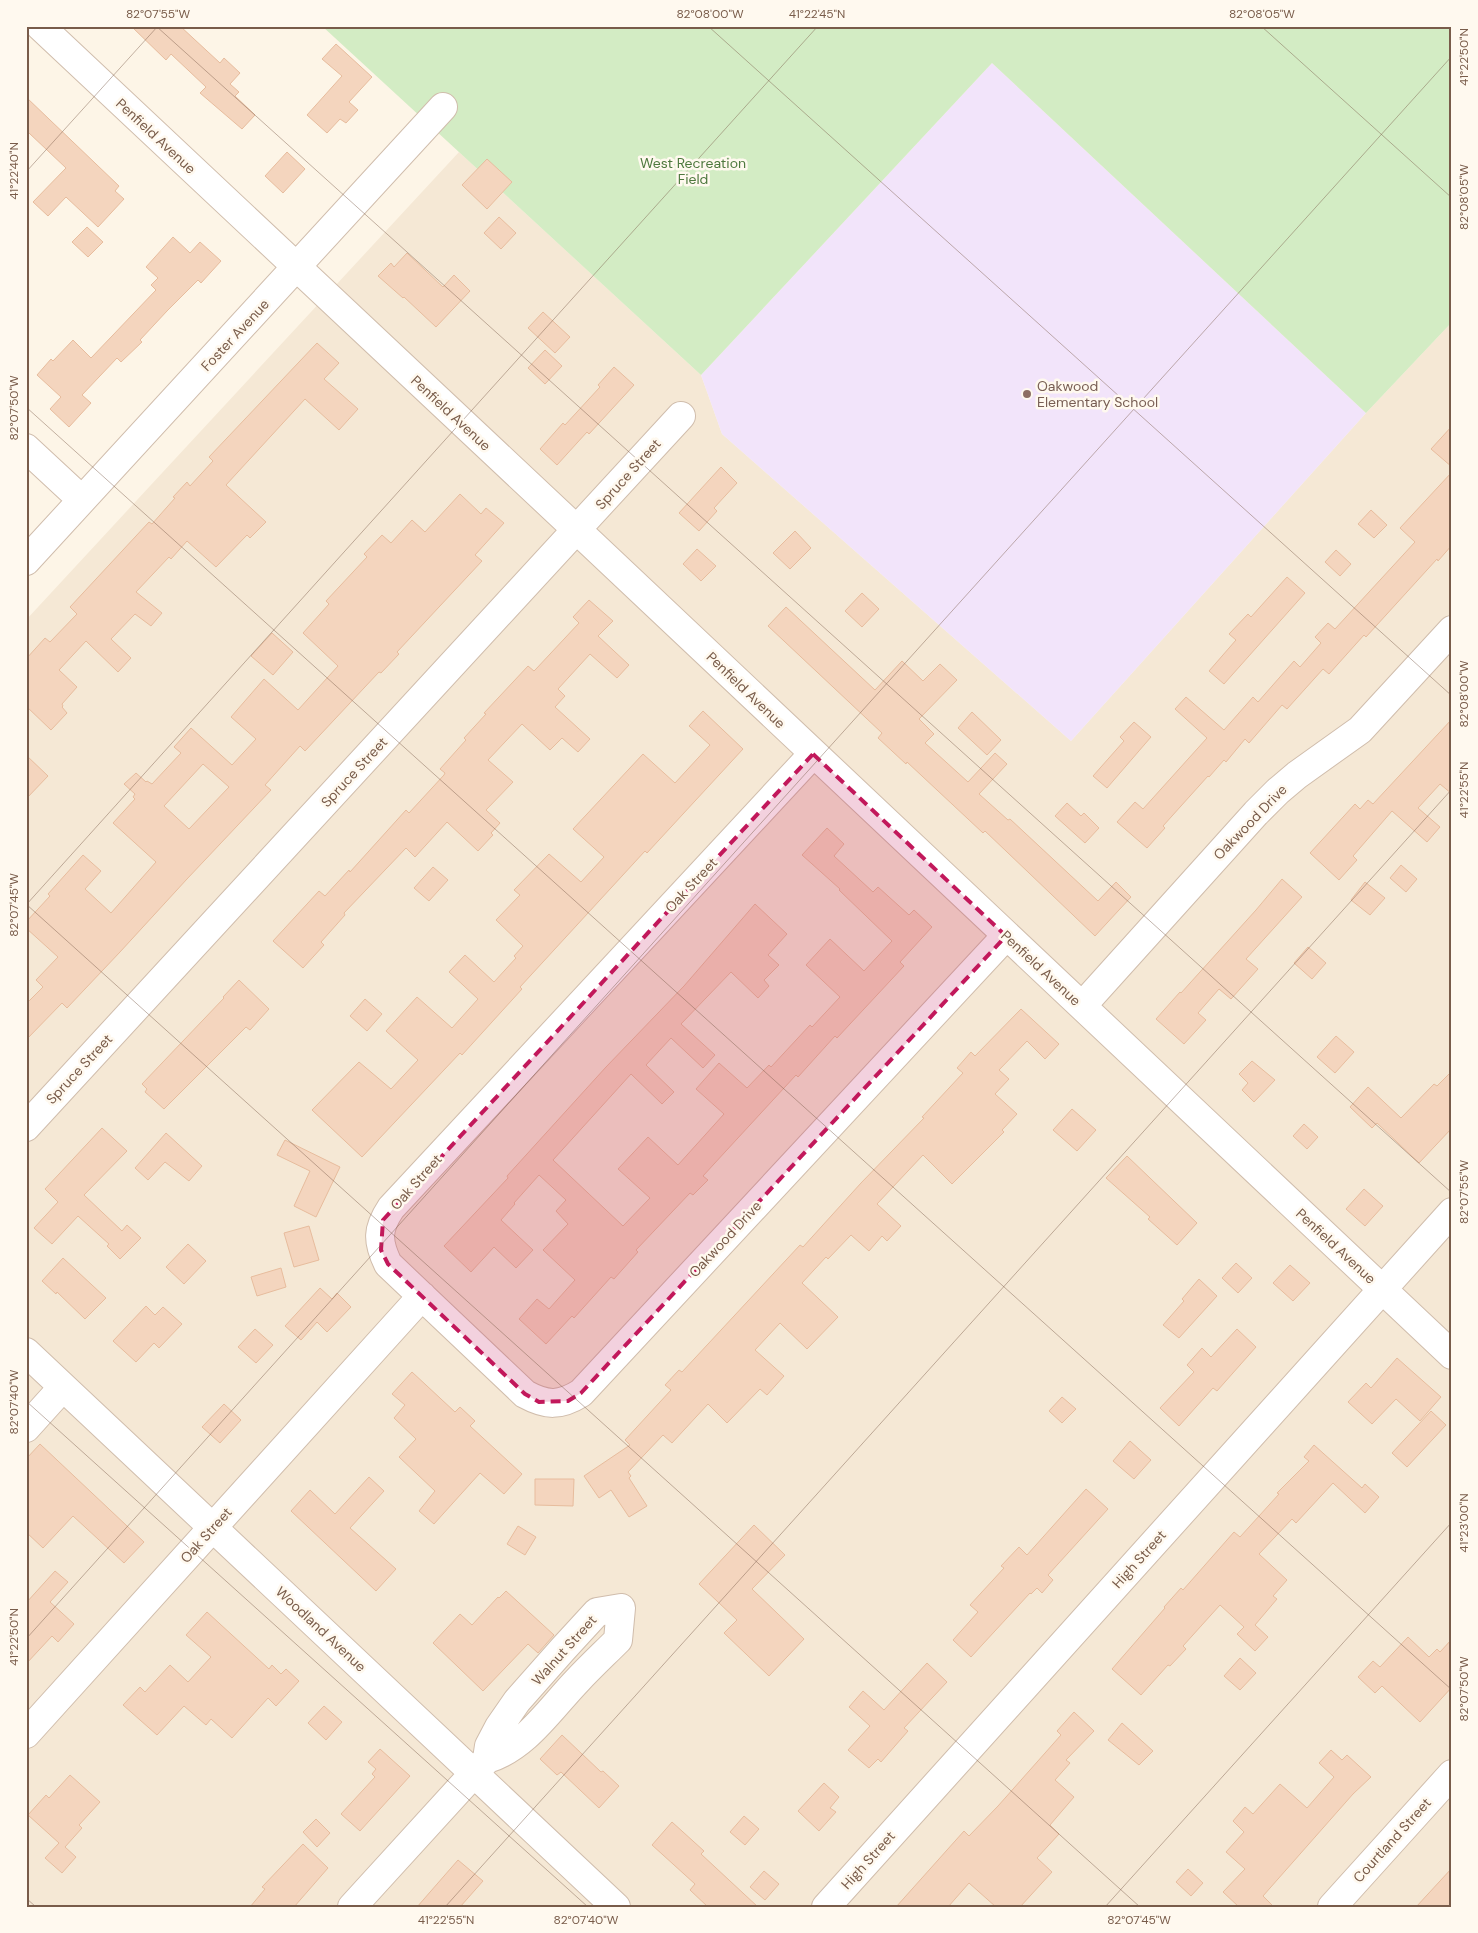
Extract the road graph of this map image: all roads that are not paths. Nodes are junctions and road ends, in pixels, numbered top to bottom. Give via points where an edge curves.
1 (40, 26) edge
2 (443, 108) dead end
3 (296, 268) junction
4 (682, 416) dead end
5 (26, 448) edge
6 (82, 500) junction
7 (577, 530) junction
8 (26, 561) edge
9 (1452, 630) edge
10 (813, 754) junction
11 (1006, 936) junction
12 (1082, 1006) junction
13 (26, 1127) edge
14 (1452, 1212) edge
15 (1382, 1290) junction
16 (422, 1296) junction
17 (26, 1352) edge
18 (1452, 1355) edge
19 (63, 1387) junction
20 (26, 1428) edge
21 (213, 1527) junction
22 (26, 1734) edge
23 (480, 1766) junction
24 (1452, 1774) edge
25 (352, 1907) edge
26 (616, 1907) edge
27 (826, 1907) edge
28 (1332, 1907) edge

1 - 3 street, Penfield Avenue
2 - 3 street, Foster Avenue
3 - 6 street, Foster Avenue
3 - 7 street, Penfield Avenue
4 - 7 street, Spruce Street
5 - 6 street
6 - 8 street, Foster Avenue
7 - 10 street, Penfield Avenue
7 - 13 street, Spruce Street
9 - 12 street, Oakwood Drive via 1360,730 1298,775 1256,813
10 - 11 street, Penfield Avenue
10 - 16 street, Oak Street via 391,1208 379,1235 381,1250 388,1264
11 - 12 street, Penfield Avenue
11 - 16 street, Oakwood Drive via 575,1397 553,1404 538,1402 525,1394
12 - 15 street, Penfield Avenue
14 - 15 street, High Street
15 - 18 street, Penfield Avenue
15 - 27 street, High Street
16 - 21 street, Oak Street
17 - 19 street, Woodland Avenue
19 - 20 street
19 - 21 street, Woodland Avenue
21 - 22 street, Oak Street
21 - 23 street, Woodland Avenue
23 - 23 street, Walnut Street via 515,1745 534,1728 618,1640 621,1608 597,1612 563,1649 517,1701 499,1727
23 - 25 street, Walnut Street
23 - 26 street, Woodland Avenue
24 - 28 street, Courtland Street

